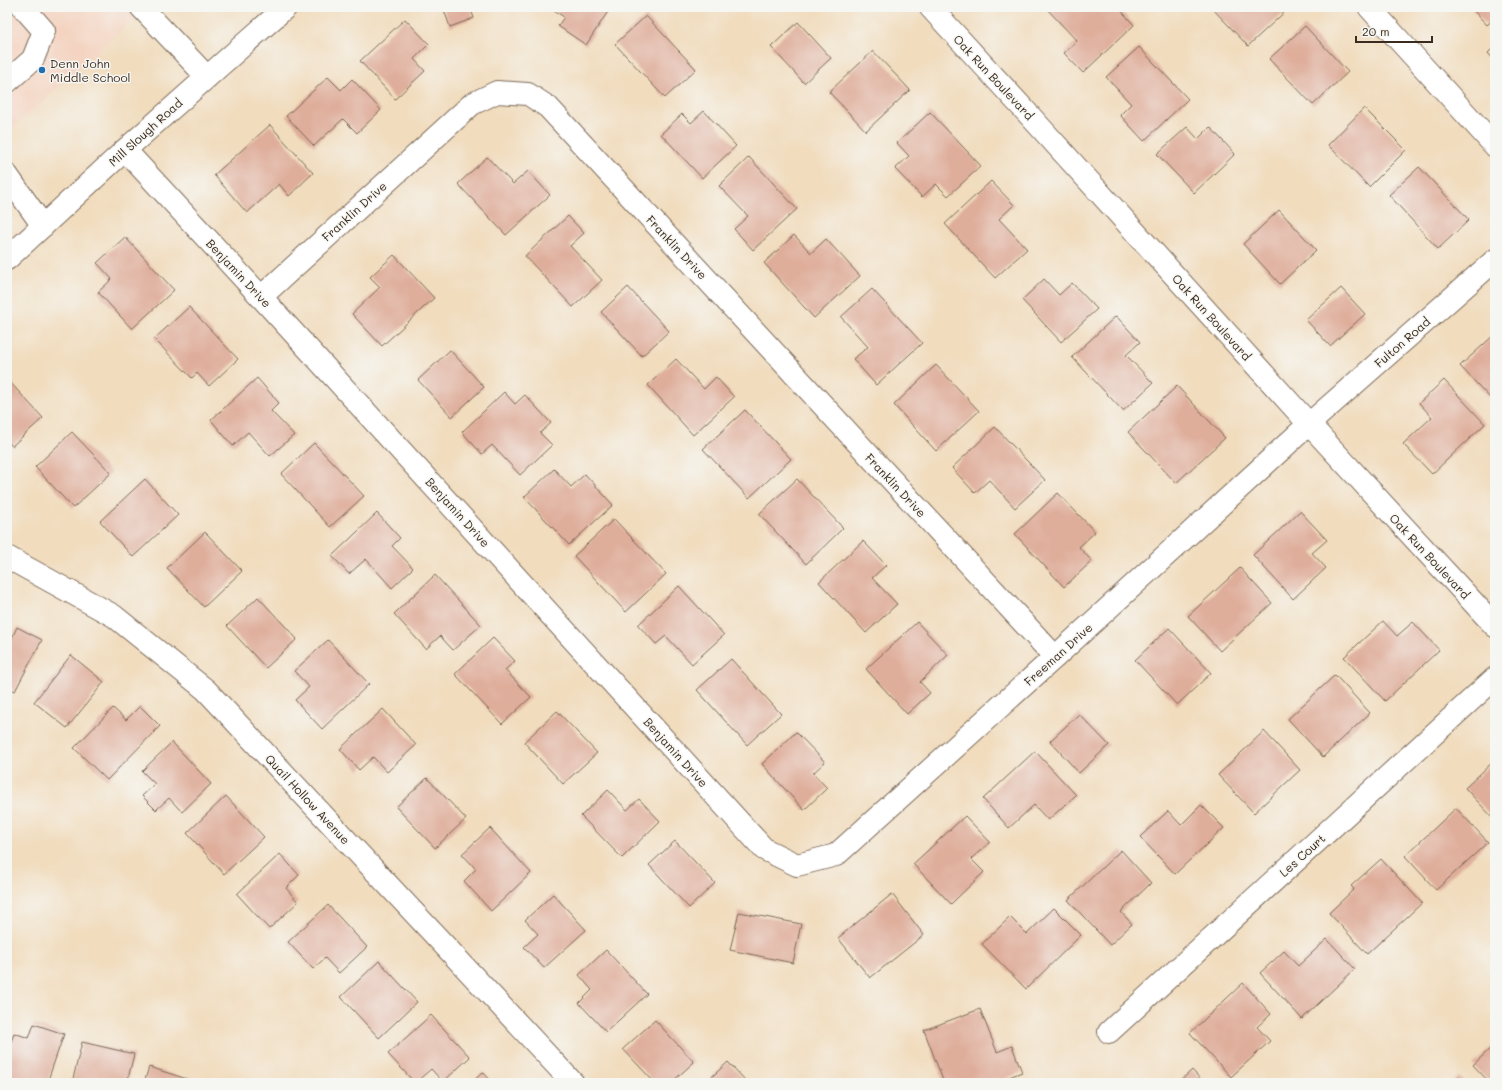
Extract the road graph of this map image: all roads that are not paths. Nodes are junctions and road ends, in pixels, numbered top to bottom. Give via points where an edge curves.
1 (23, 7) edge
2 (141, 7) edge
3 (286, 7) edge
4 (930, 7) edge
5 (1369, 7) edge
6 (207, 77) junction
7 (7, 82) edge
8 (1495, 146) edge
9 (125, 150) junction
10 (7, 175) edge
11 (43, 226) junction
12 (7, 259) edge
13 (1495, 260) edge
14 (261, 297) junction
15 (1309, 424) junction
16 (7, 557) edge
17 (1495, 626) edge
18 (1055, 657) junction
19 (1495, 678) edge
20 (797, 865) joint
21 (1109, 1032) dead end
22 (573, 1083) edge

1 - 7 street via 44,31 33,59
2 - 6 street
3 - 6 street, Mill Slough Road
4 - 15 street, Oak Run Boulevard
5 - 8 street
6 - 9 street, Mill Slough Road
9 - 11 street, Mill Slough Road
9 - 14 street, Benjamin Drive
10 - 11 street
11 - 12 street, Mill Slough Road
13 - 15 street, Fulton Road
14 - 18 street, Franklin Drive via 472,104 498,92 528,94 548,107
14 - 20 street, Benjamin Drive via 764,849
15 - 17 street, Oak Run Boulevard
15 - 18 street, Freeman Drive
16 - 22 street, Quail Hollow Avenue via 114,616 206,690
18 - 20 street, Freeman Drive via 836,855
19 - 21 street, Les Court

